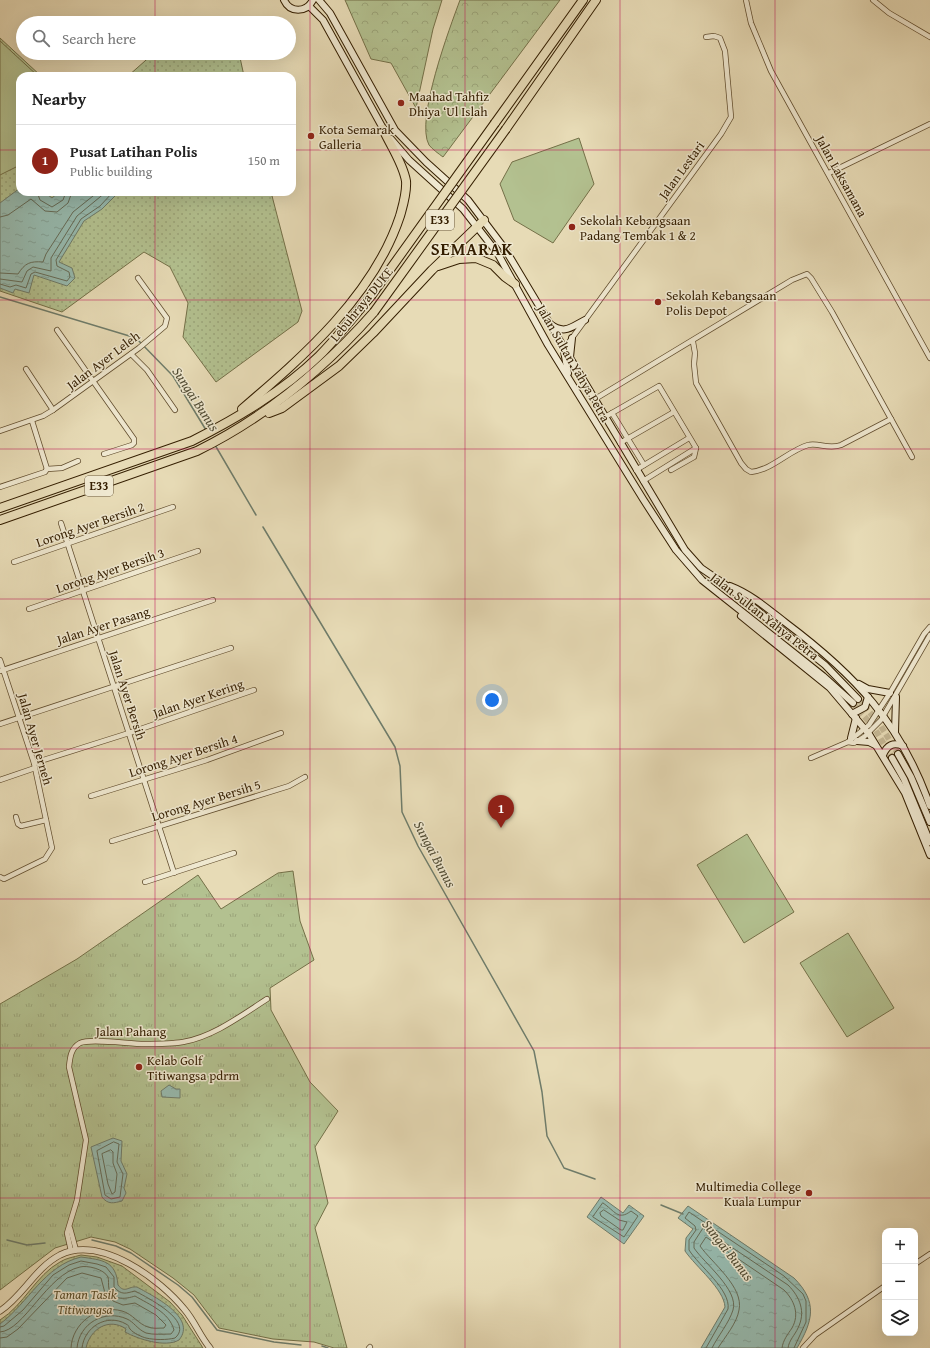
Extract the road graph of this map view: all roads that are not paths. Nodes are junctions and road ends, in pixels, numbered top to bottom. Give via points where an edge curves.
1 (284, 0) edge
2 (312, 0) edge
3 (319, 0) edge
4 (583, 0) edge
5 (596, 0) edge
6 (746, 0) edge
7 (873, 0) edge
8 (309, 6) junction
9 (706, 37) dead end
10 (930, 37) edge
11 (930, 125) edge
12 (383, 129) junction
13 (829, 173) junction
14 (484, 220) junction
15 (477, 226) junction
16 (432, 270) junction
17 (138, 278) dead end
18 (515, 284) junction
19 (585, 320) junction
20 (548, 322) junction
21 (57, 330) dead end
22 (572, 338) junction
23 (693, 342) junction
24 (548, 345) junction
25 (564, 349) junction
26 (131, 354) junction
27 (570, 358) junction
28 (930, 358) edge
29 (26, 369) dead end
30 (570, 380) junction
31 (93, 382) junction
32 (595, 399) junction
33 (53, 410) junction
34 (175, 410) dead end
35 (674, 412) junction
36 (612, 413) junction
37 (605, 416) junction
38 (891, 419) junction
39 (32, 421) junction
40 (252, 421) junction
41 (227, 422) junction
42 (0, 431) edge
43 (689, 438) junction
44 (628, 439) junction
45 (620, 443) junction
46 (696, 448) junction
47 (104, 454) dead end
48 (912, 457) dead end
49 (78, 461) dead end
50 (644, 465) junction
51 (47, 469) junction
52 (636, 470) junction
53 (671, 470) dead end
54 (643, 481) junction
55 (0, 487) edge
56 (173, 506) dead end
57 (0, 508) edge
58 (0, 520) edge
59 (61, 523) dead end
60 (68, 544) junction
61 (198, 551) dead end
62 (14, 562) dead end
63 (723, 583) junction
64 (83, 590) junction
65 (213, 600) dead end
66 (727, 600) junction
67 (29, 609) dead end
68 (930, 628) edge
69 (930, 635) edge
70 (98, 638) junction
71 (231, 648) dead end
72 (0, 660) edge
73 (2, 671) edge
74 (857, 683) junction
75 (114, 686) junction
76 (254, 690) dead end
77 (893, 695) junction
78 (868, 697) junction
79 (882, 713) junction
80 (854, 716) junction
81 (20, 718) junction
82 (0, 724) edge
83 (867, 732) junction
84 (895, 732) junction
85 (129, 733) junction
86 (281, 733) dead end
87 (852, 740) junction
88 (877, 745) junction
89 (903, 746) junction
90 (883, 755) junction
91 (811, 758) dead end
92 (34, 766) junction
93 (305, 777) dead end
94 (144, 779) junction
95 (0, 780) edge
96 (91, 796) dead end
97 (930, 806) edge
98 (16, 817) dead end
99 (46, 820) junction
100 (930, 822) edge
101 (159, 826) junction
102 (112, 841) dead end
103 (930, 842) edge
104 (234, 853) dead end
105 (930, 855) edge
106 (174, 873) junction
107 (0, 877) edge
108 (145, 882) dead end
109 (267, 999) dead end
110 (73, 1251) junction
111 (930, 1254) edge
112 (918, 1262) edge
113 (882, 1288) edge
114 (0, 1311) edge
115 (210, 1348) edge
116 (803, 1348) edge

1 - 8 main road via 288,6 296,10
2 - 8 main road
3 - 14 main road, Jalan Sultan Yahya Petra via 330,13 395,130 468,200
4 - 41 highway, Lebuhraya DUKE / E33, bridge via 371,296 318,356 284,386
5 - 40 highway, Lebuhraya DUKE / E33, bridge via 374,312 325,364 290,394
6 - 13 street, Jalan Laksamana via 751,24 771,71
7 - 10 street via 889,13
8 - 12 main road, Jalan Sultan Yahya Petra via 323,20
9 - 19 street, Jalan Lestari via 720,38 725,51 731,117
11 - 13 street
12 - 15 main road, Jalan Sultan Yahya Petra via 409,160 463,209
12 - 41 highway via 406,181 406,193 390,242 361,289 341,314 275,381
13 - 28 street, Jalan Laksamana
14 - 15 highway
14 - 20 main road, Jalan Sultan Yahya Petra via 505,249
15 - 16 highway
15 - 18 main road, Jalan Sultan Yahya Petra via 498,254
16 - 18 highway via 459,259 476,258 493,265
16 - 40 highway via 340,366 282,408
17 - 26 street, Jalan Ayer Leleh via 167,318 165,326
18 - 24 main road, Jalan Sultan Yahya Petra
19 - 20 main road via 564,330 556,329
19 - 22 street, Jalan Lestari
20 - 25 main road, Jalan Sultan Yahya Petra
21 - 31 street
22 - 25 street, Jalan Lestari
22 - 27 main road
23 - 32 street
23 - 38 street via 696,383 741,462 751,472 809,445 833,448 841,446
23 - 38 street via 792,280 807,274 832,312
24 - 25 main road
24 - 30 main road, Jalan Sultan Yahya Petra
25 - 27 main road, Jalan Sultan Yahya Petra
25 - 30 main road
26 - 31 street, Jalan Ayer Leleh
26 - 34 street via 147,370
27 - 32 main road, Jalan Sultan Yahya Petra
29 - 33 street
30 - 66 main road, Jalan Sultan Yahya Petra via 676,550 695,574
31 - 33 street, Jalan Ayer Leleh
31 - 47 street via 134,439 134,443
32 - 37 main road, Jalan Sultan Yahya Petra
33 - 39 street, Jalan Ayer Leleh
35 - 36 street via 659,386
35 - 43 street
35 - 44 street
36 - 37 street
36 - 44 street
37 - 45 main road, Jalan Sultan Yahya Petra
38 - 48 street
39 - 42 street, Jalan Ayer Leleh
39 - 51 street
40 - 58 highway, Lebuhraya DUKE / E33 via 197,451
41 - 57 highway, Lebuhraya DUKE / E33 via 192,441
43 - 46 street
43 - 50 street
44 - 45 street
44 - 50 street
45 - 52 main road, Jalan Sultan Yahya Petra
46 - 53 street via 694,457
46 - 54 street
49 - 51 street via 62,468
50 - 52 street
51 - 55 street via 45,472
52 - 54 main road, Jalan Sultan Yahya Petra
54 - 63 main road, Jalan Sultan Yahya Petra via 690,556 701,568
56 - 60 street, Lorong Ayer Bersih 2
59 - 60 street, Jalan Ayer Bersih
60 - 62 street, Lorong Ayer Bersih 2
60 - 64 street, Jalan Ayer Bersih
61 - 64 street, Lorong Ayer Bersih 3
63 - 66 main road, Jalan Sultan Yahya Petra via 825,665 856,701
63 - 74 main road via 756,600 823,651
64 - 67 street, Lorong Ayer Bersih 3
64 - 70 street, Jalan Ayer Bersih
65 - 70 street, Jalan Ayer Pasang
66 - 80 main road via 733,609 830,688
68 - 77 street via 924,634
69 - 77 street
70 - 73 street, Jalan Ayer Pasang
70 - 75 street, Jalan Ayer Bersih
71 - 75 street
72 - 73 street, Jalan Ayer Jerneh
73 - 81 street, Jalan Ayer Jerneh
74 - 77 main road via 868,689
74 - 78 main road
75 - 81 street
75 - 85 street, Jalan Ayer Bersih
76 - 85 street, Jalan Ayer Kering
77 - 79 street
77 - 84 main road
78 - 79 main road
78 - 80 main road via 865,706
79 - 83 street
79 - 84 main road
80 - 83 main road
80 - 87 main road
81 - 82 street
81 - 92 street, Jalan Ayer Jerneh
83 - 87 street
83 - 88 main road
84 - 89 main road
85 - 92 street, Jalan Ayer Kering
85 - 94 street, Jalan Ayer Bersih
86 - 94 street, Lorong Ayer Bersih 4 via 208,760
87 - 88 main road
87 - 91 street
88 - 90 main road
89 - 90 main road via 891,745 886,748
89 - 97 main road via 921,781
90 - 105 main road via 905,793
92 - 95 street, Jalan Ayer Kering
92 - 99 street, Jalan Ayer Jerneh
93 - 101 street, Lorong Ayer Bersih 5 via 289,786
94 - 96 street, Lorong Ayer Bersih 4
94 - 101 street, Jalan Ayer Bersih
98 - 99 street via 21,826
99 - 107 street, Jalan Ayer Jerneh via 52,848 45,860 4,879
100 - 103 main road via 911,777 895,756
101 - 102 street, Lorong Ayer Bersih 5
101 - 106 street, Jalan Ayer Bersih
104 - 106 street
106 - 108 street
109 - 110 street, Jalan Pahang via 209,1034 184,1042 95,1042 81,1043 75,1047 70,1054 69,1067 86,1140 70,1228
110 - 114 street via 60,1255 41,1269
110 - 115 street via 97,1251 108,1254 143,1273 178,1302
111 - 112 street
113 - 116 street via 815,1335

